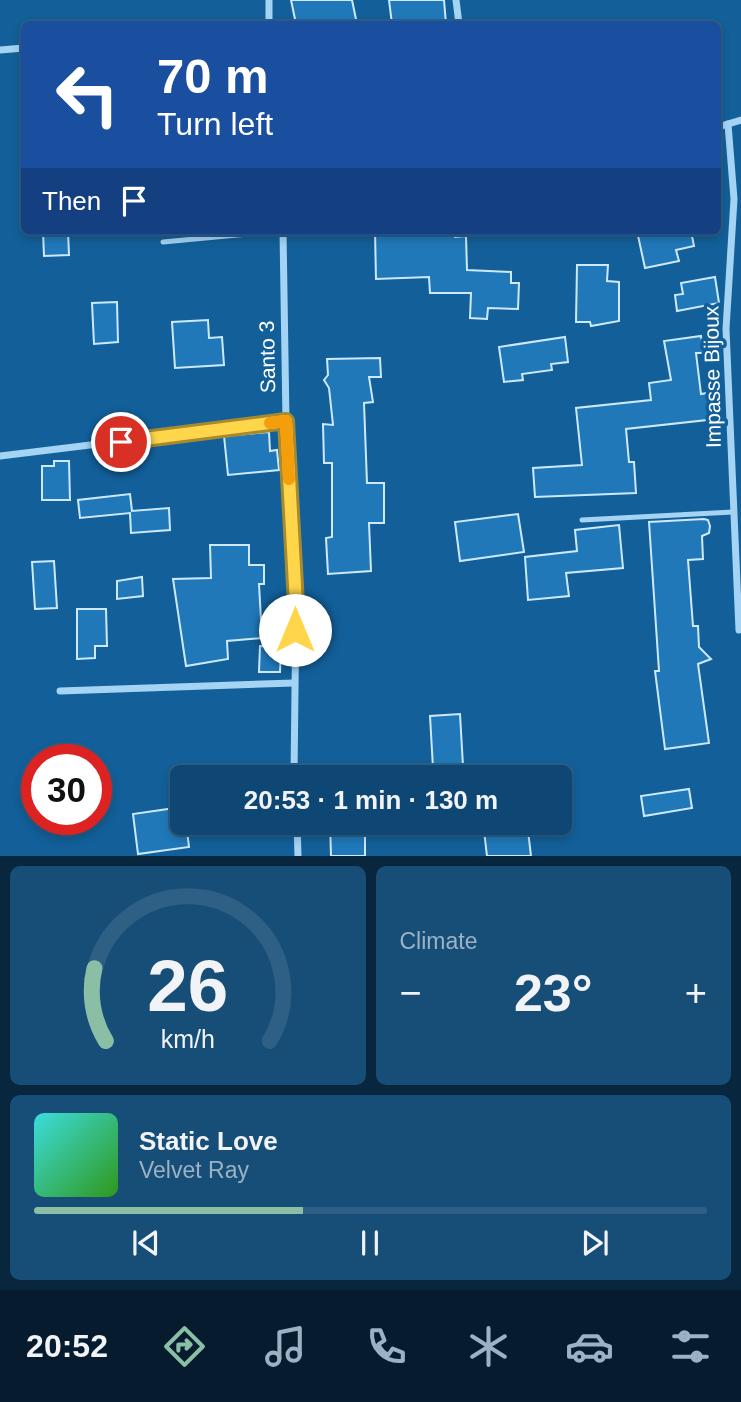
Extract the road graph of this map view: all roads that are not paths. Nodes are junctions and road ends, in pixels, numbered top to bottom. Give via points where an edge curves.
1 (269, 0) edge
2 (456, 0) edge
3 (269, 21) edge
4 (459, 21) edge
5 (21, 48) edge
6 (0, 50) edge
7 (741, 120) edge
8 (728, 124) junction
9 (721, 126) edge
10 (238, 235) edge
11 (281, 235) edge
12 (163, 242) dead end
13 (286, 421) junction
14 (0, 456) edge
15 (733, 512) junction
16 (582, 520) dead end
17 (739, 630) dead end
18 (294, 684) junction
19 (60, 691) dead end
20 (294, 765) edge
21 (297, 835) edge
22 (298, 856) edge

1 - 3 street
2 - 4 street
5 - 6 street
7 - 8 street
8 - 9 street
8 - 15 street, Impasse Bijoux via 734,199 726,330
10 - 12 lane
11 - 13 street, Santo 3
13 - 14 street
13 - 18 street, Santo 3 via 296,604
15 - 16 lane
15 - 17 street, Impasse Bijoux
18 - 19 street
18 - 20 street, Santo 3
21 - 22 street

